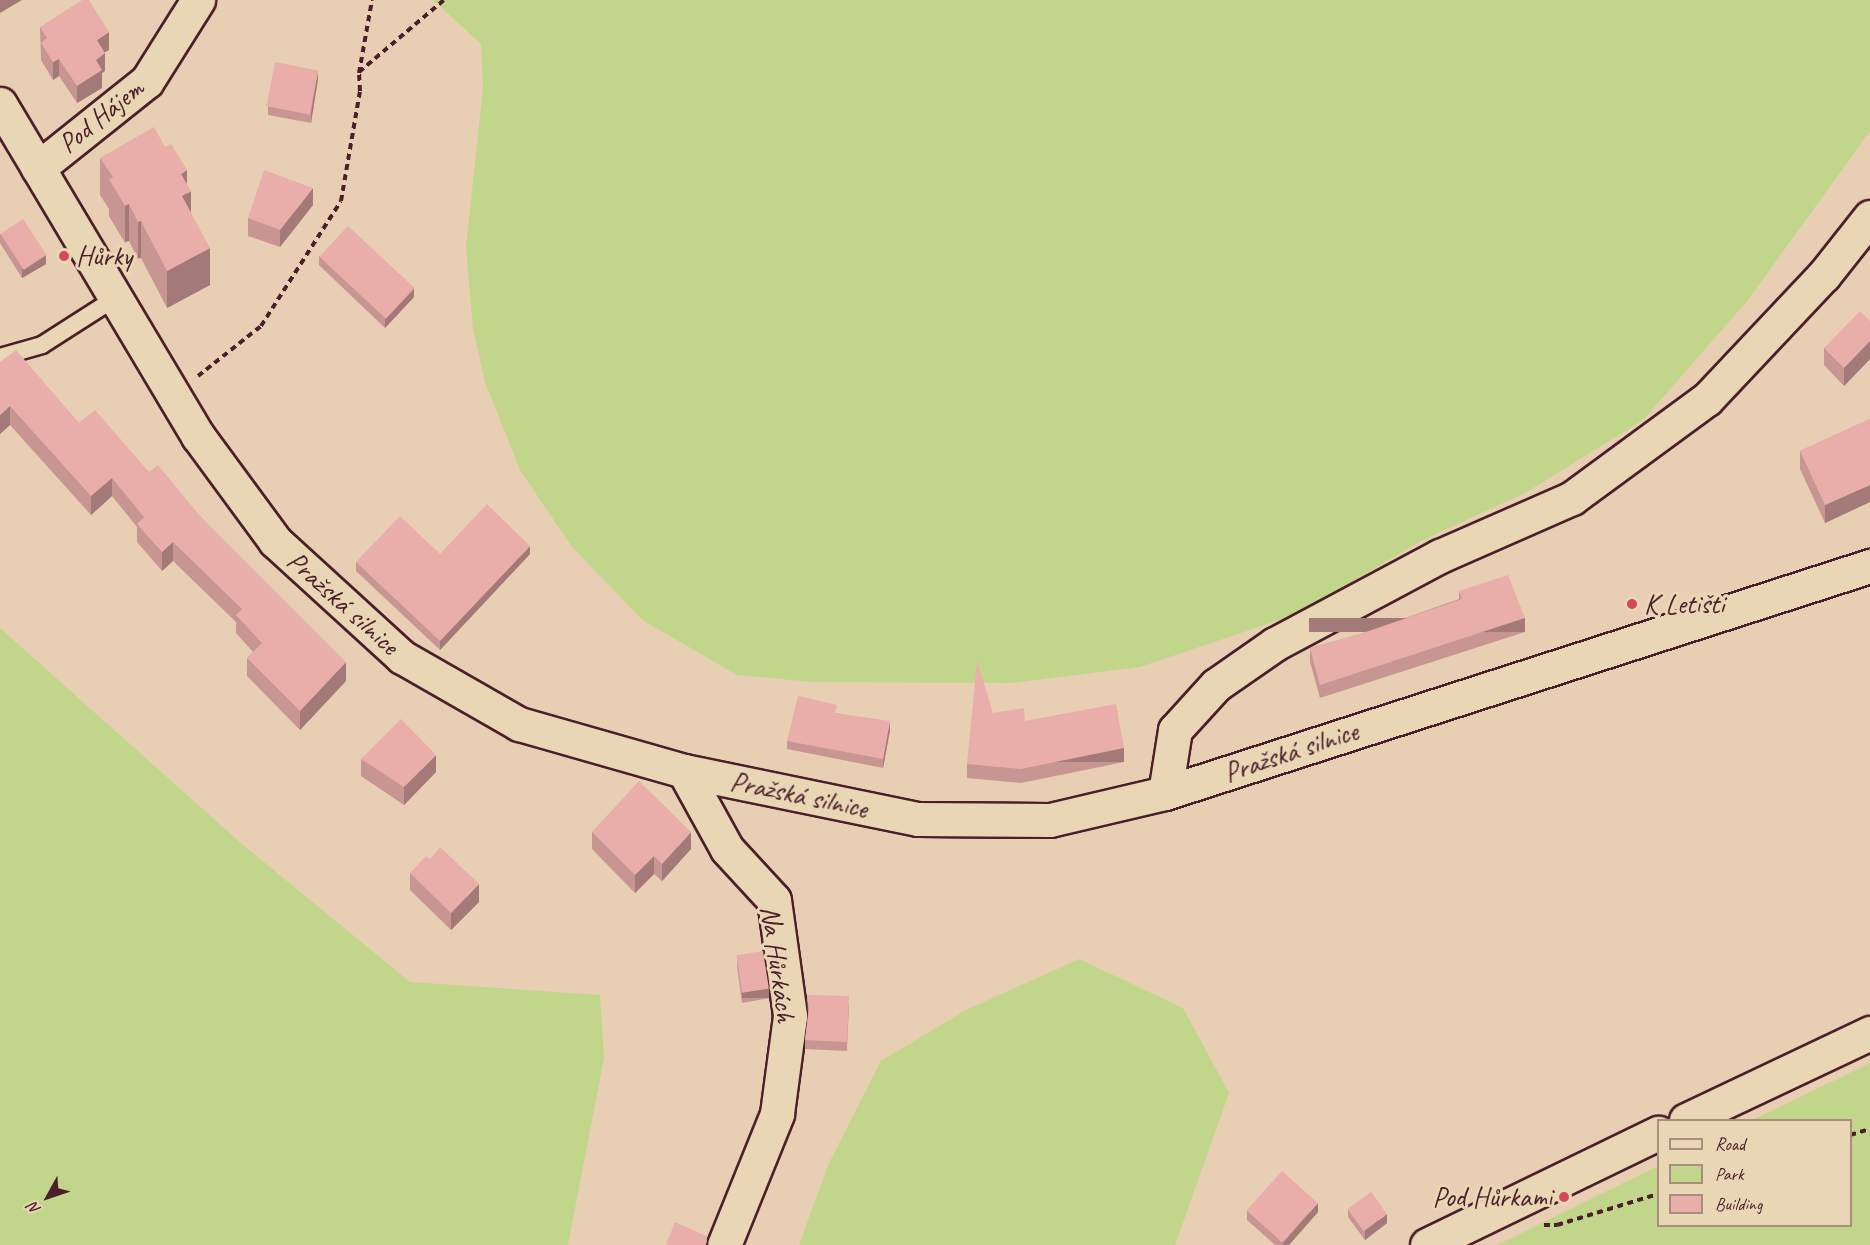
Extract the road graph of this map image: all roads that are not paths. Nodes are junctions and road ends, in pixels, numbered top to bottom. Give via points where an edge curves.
1 (198, 0) edge
2 (0, 104) edge
3 (38, 168) junction
4 (1870, 217) edge
5 (117, 297) junction
6 (0, 357) edge
7 (1870, 566) edge
8 (684, 771) junction
9 (1164, 793) junction
10 (1870, 1033) edge
11 (1688, 1119) edge
12 (1657, 1134) edge
13 (724, 1245) edge
14 (1427, 1245) edge

1 - 3 street, Pod Hájem via 147,81
2 - 3 street, Pražská silnice
3 - 5 street, Pražská silnice
4 - 9 street via 1824,274 1707,399 1572,498 1440,556 1275,644 1216,685 1175,730
5 - 6 lane via 42,345
5 - 8 street, Pražská silnice via 198,436 275,541 402,657 519,724
7 - 9 street, Pražská silnice
8 - 9 street, Pražská silnice via 918,819 1050,820
8 - 13 street, Na Hůrkách via 727,849 774,900 790,1016 777,1114
10 - 11 street
12 - 14 street

